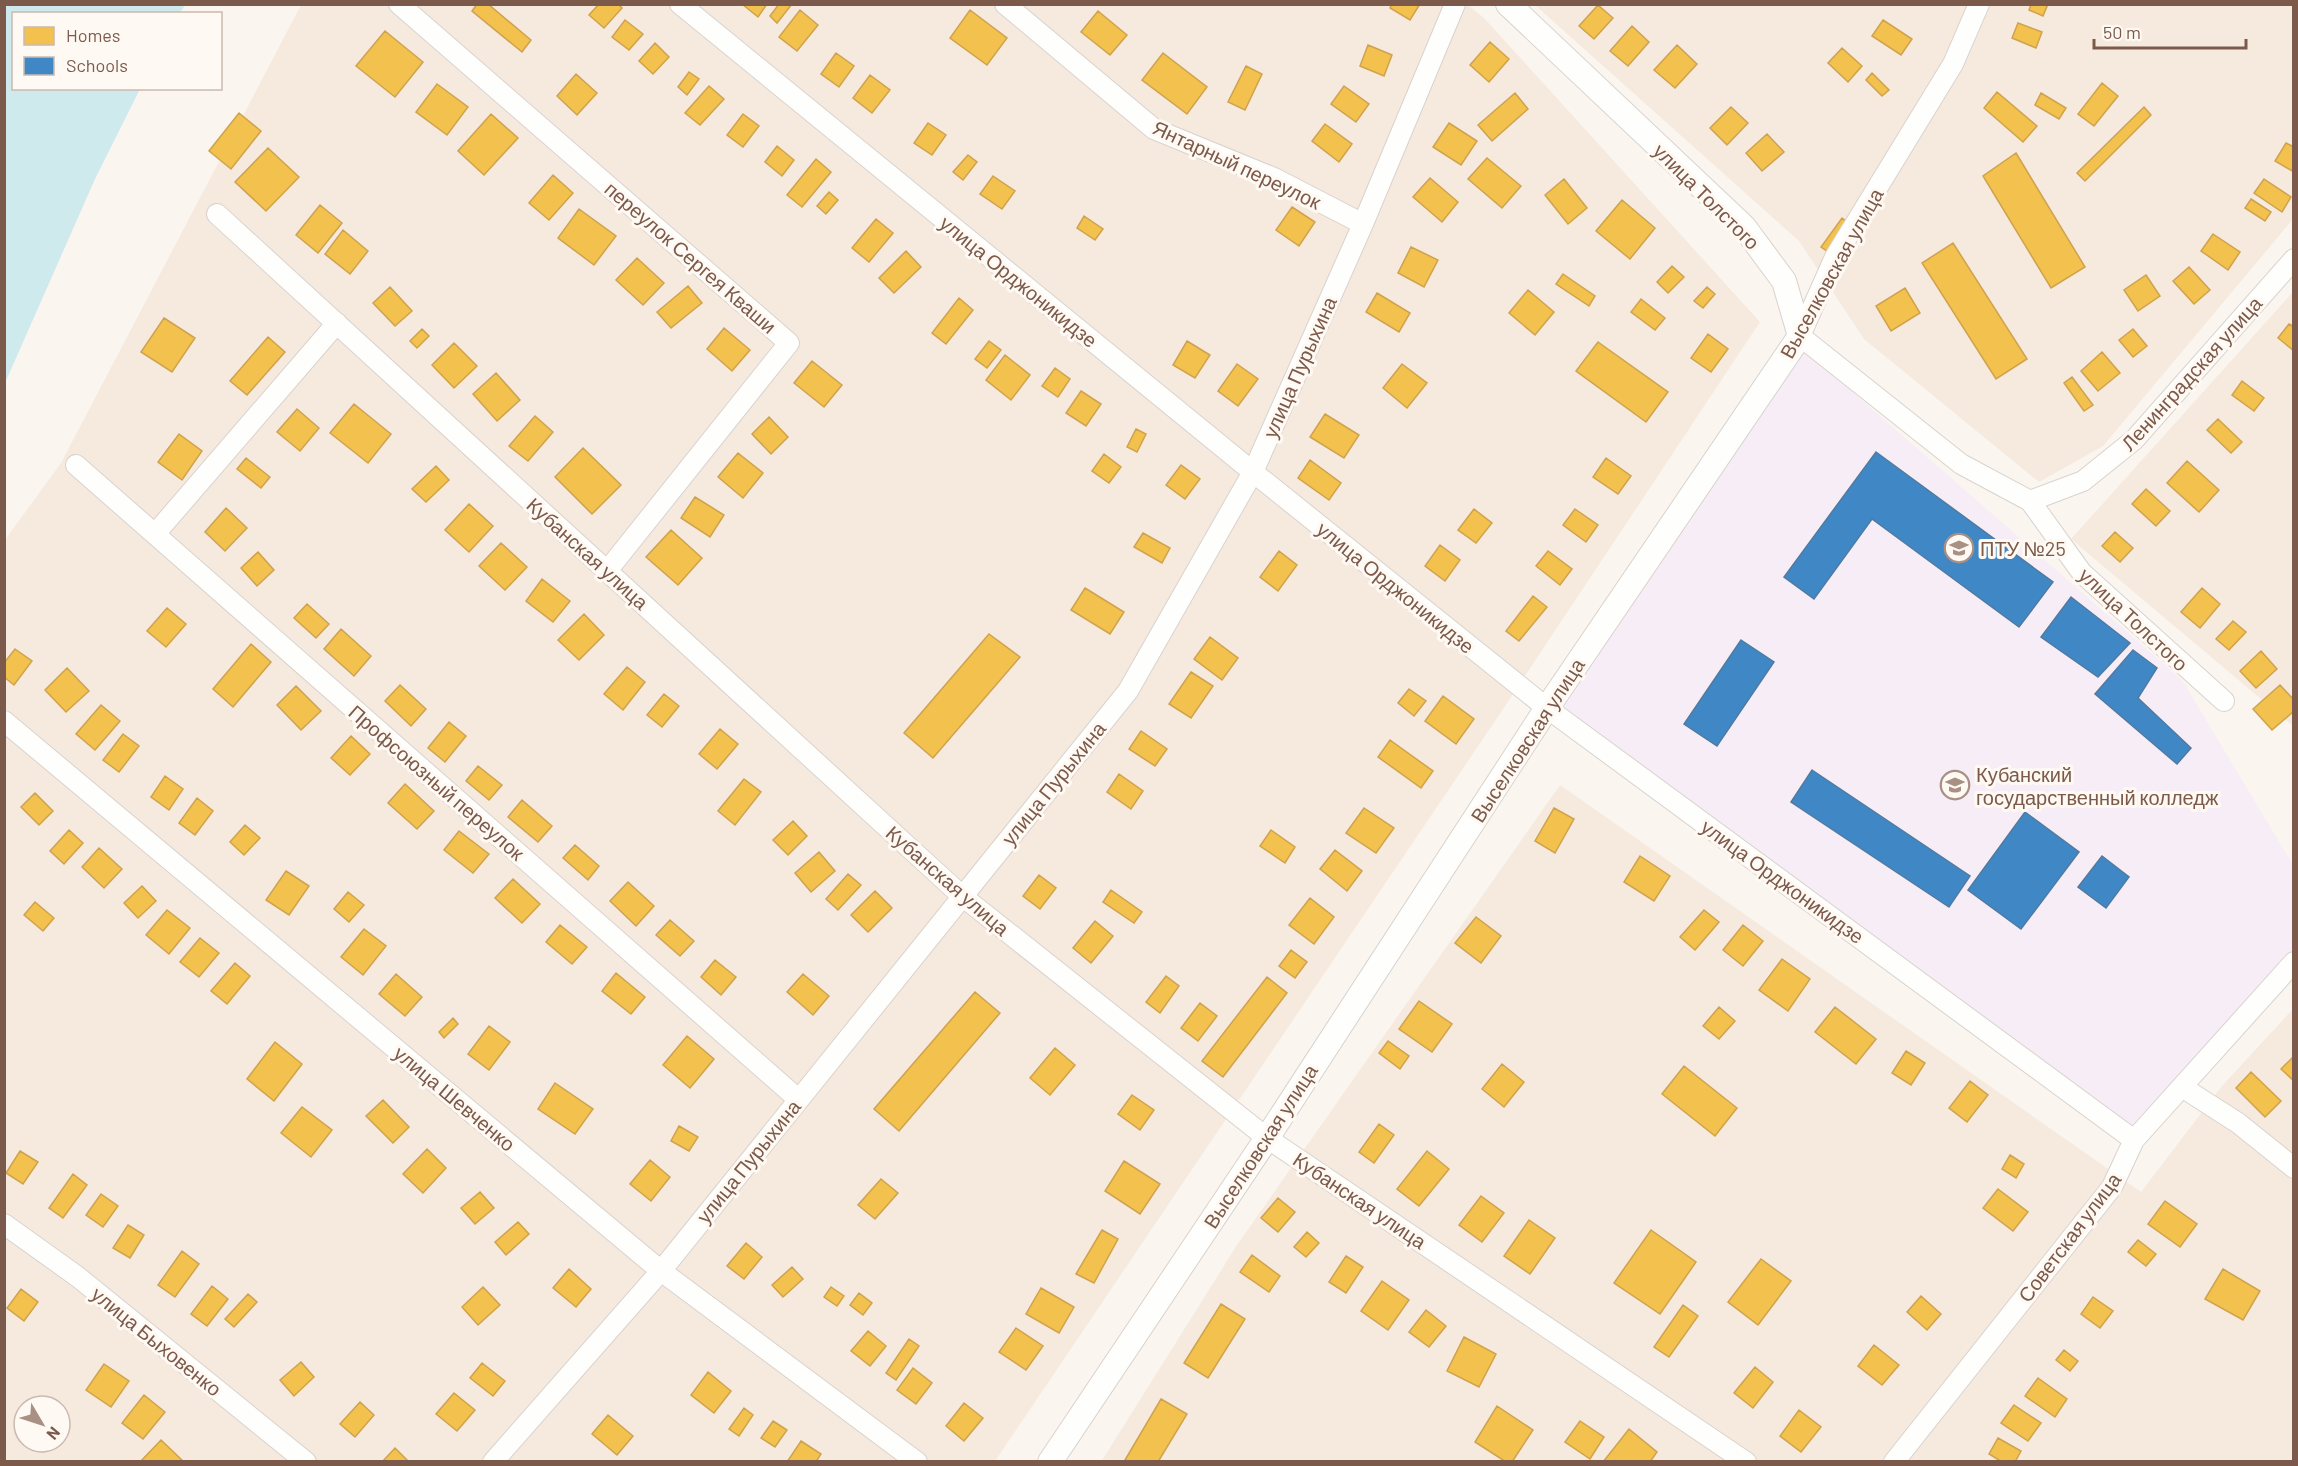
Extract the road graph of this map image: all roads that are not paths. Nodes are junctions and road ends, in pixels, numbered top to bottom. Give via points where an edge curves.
1 (399, 4) edge
2 (680, 4) edge
3 (1005, 4) edge
4 (1455, 4) edge
5 (1508, 4) edge
6 (1979, 4) edge
7 (217, 214) dead end
8 (1363, 224) junction
9 (2294, 259) edge
10 (337, 323) junction
11 (1800, 336) junction
12 (76, 465) dead end
13 (1253, 472) junction
14 (2030, 501) junction
15 (155, 534) junction
16 (607, 571) junction
17 (2224, 701) dead end
18 (1547, 708) junction
19 (4, 721) edge
20 (962, 896) junction
21 (2294, 962) edge
22 (2182, 1087) junction
23 (798, 1099) junction
24 (1267, 1138) junction
25 (2134, 1140) junction
26 (2294, 1168) edge
27 (4, 1224) edge
28 (661, 1271) junction
29 (306, 1461) edge
30 (493, 1461) edge
31 (917, 1461) edge
32 (1050, 1461) edge
33 (1746, 1461) edge
34 (1894, 1461) edge

1 - 16 street, переулок Сергея Кваши via 789,342
2 - 13 street, улица Орджоникидзе
3 - 8 street, Янтарный переулок via 1154,129 1274,178
4 - 8 street, улица Пурыхина
5 - 11 street, улица Толстого via 1744,227 1784,281
6 - 11 street, Выселковская улица via 1953,64 1835,257
7 - 10 street, Кубанская улица
8 - 13 street, улица Пурыхина
9 - 14 street, Ленинградская улица via 2134,440 2083,482
10 - 15 street
10 - 16 street, Кубанская улица
11 - 14 street, улица Толстого via 1961,464
11 - 18 street, Выселковская улица
12 - 15 street, Профсоюзный переулок
13 - 18 street, улица Орджоникидзе
13 - 20 street, улица Пурыхина via 1128,691
14 - 17 street, улица Толстого via 2082,573
15 - 23 street, Профсоюзный переулок
16 - 20 street, Кубанская улица
18 - 24 street, Выселковская улица
18 - 25 street, улица Орджоникидзе
19 - 28 street, улица Шевченко
20 - 23 street, улица Пурыхина
20 - 24 street, Кубанская улица
21 - 22 street, Советская улица
22 - 25 street, Советская улица
22 - 26 street via 2238,1123
23 - 28 street, улица Пурыхина
24 - 32 street, Выселковская улица
24 - 33 street, Кубанская улица
25 - 34 street, Советская улица via 2112,1186
27 - 29 street, улица Быховенко via 78,1276
28 - 30 street, улица Пурыхина
28 - 31 street, улица Шевченко

